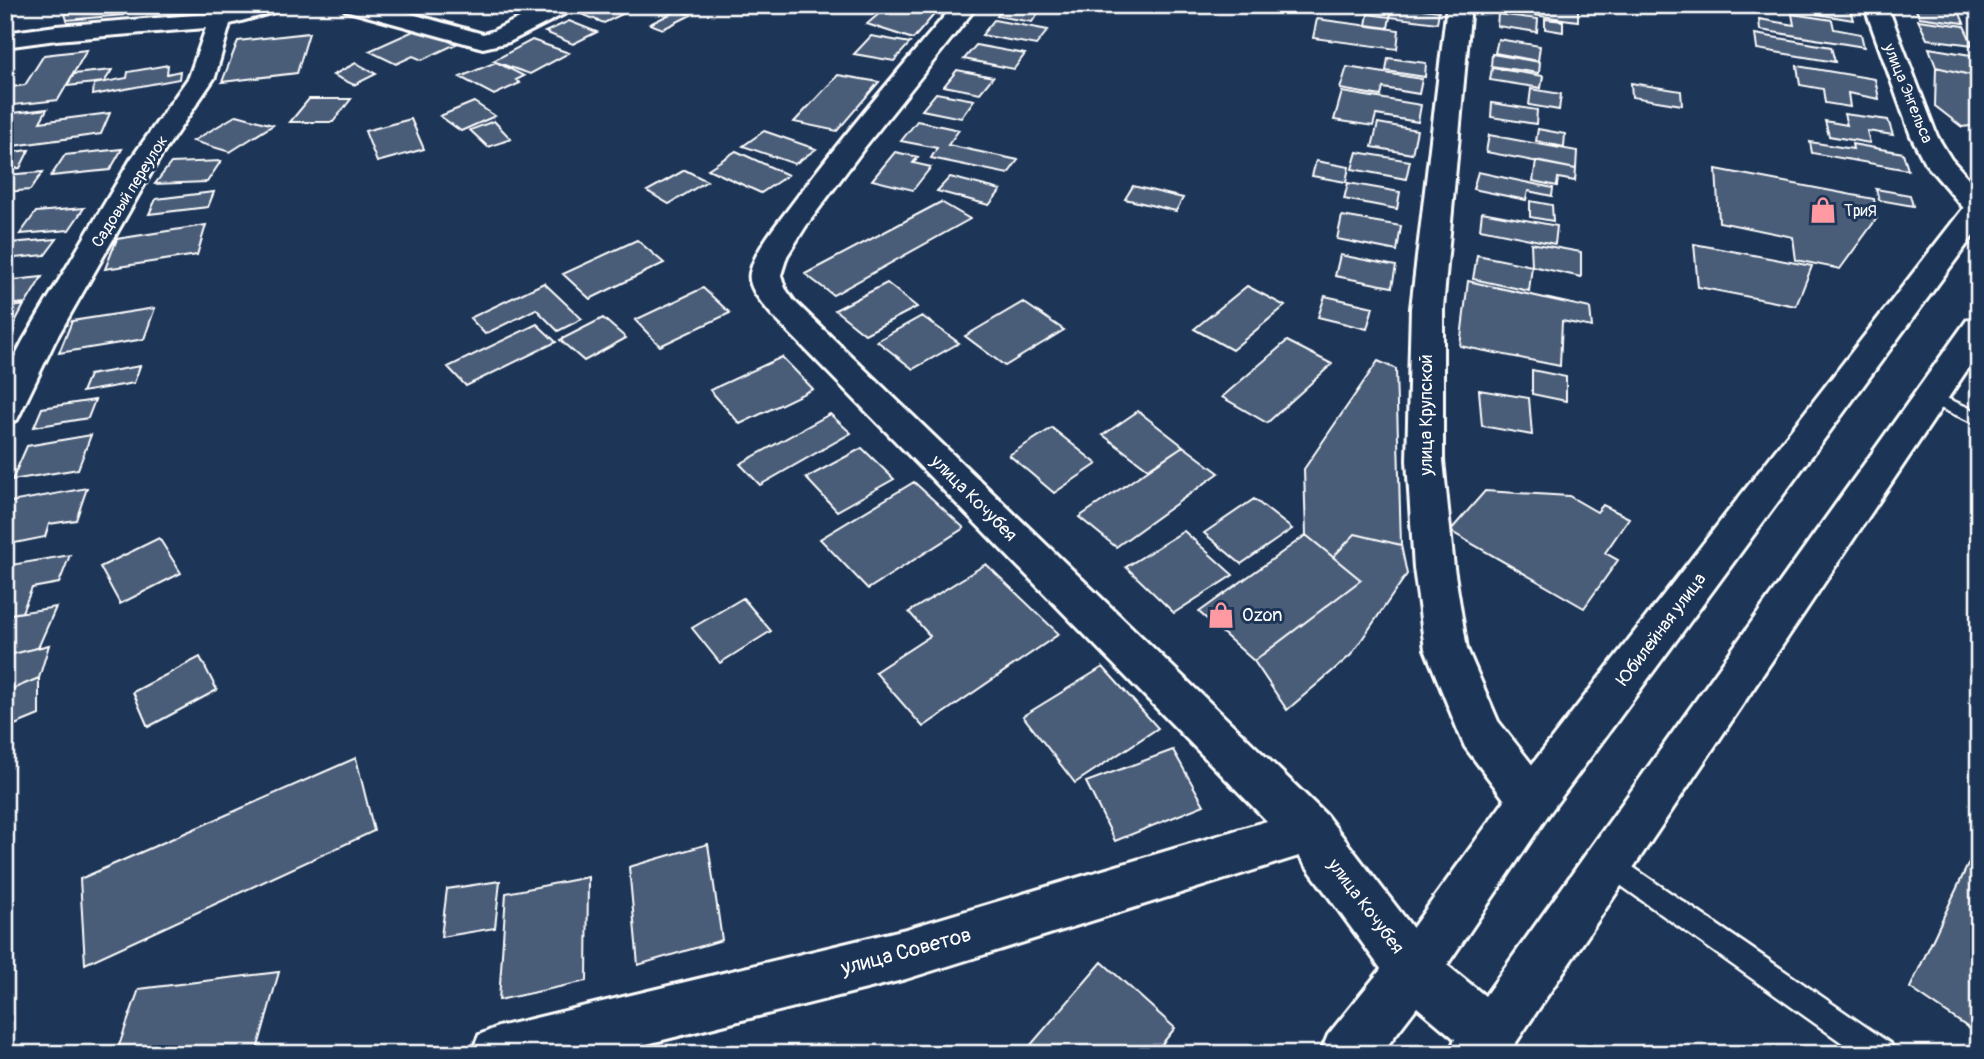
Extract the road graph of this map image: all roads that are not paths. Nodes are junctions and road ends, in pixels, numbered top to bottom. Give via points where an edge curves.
1 (274, 5) edge
2 (353, 5) edge
3 (564, 5) edge
4 (967, 5) edge
5 (1459, 5) edge
6 (1875, 5) edge
7 (39, 11) dead end
8 (220, 20) junction
9 (5, 27) edge
10 (5, 40) edge
11 (1978, 207) edge
12 (1979, 327) edge
13 (1932, 398) junction
14 (5, 411) edge
15 (1979, 419) edge
16 (1532, 800) junction
17 (1309, 831) junction
18 (1608, 862) junction
19 (1413, 970) junction
20 (1483, 1044) edge
21 (498, 1054) edge
22 (1347, 1054) edge
23 (1881, 1054) edge

1 - 8 street
2 - 3 street via 483,41 501,37
4 - 17 street, улица Кочубея via 792,221 768,261 765,276 769,288 783,308
5 - 16 street, улица Крупской via 1427,308 1425,460 1434,569 1446,649 1480,733
6 - 11 street, улица Энгельса via 1924,136 1939,163
7 - 9 street
8 - 10 street
8 - 14 street, Садовый переулок via 202,77 145,159 38,341
11 - 16 street, Юбилейная улица
12 - 13 street
13 - 15 lane
13 - 18 street
16 - 19 street, Юбилейная улица
17 - 19 street, улица Кочубея
17 - 21 street, улица Советов via 906,954
18 - 20 street
18 - 23 lane
19 - 20 street, улица Кочубея
19 - 22 street, Юбилейная улица

